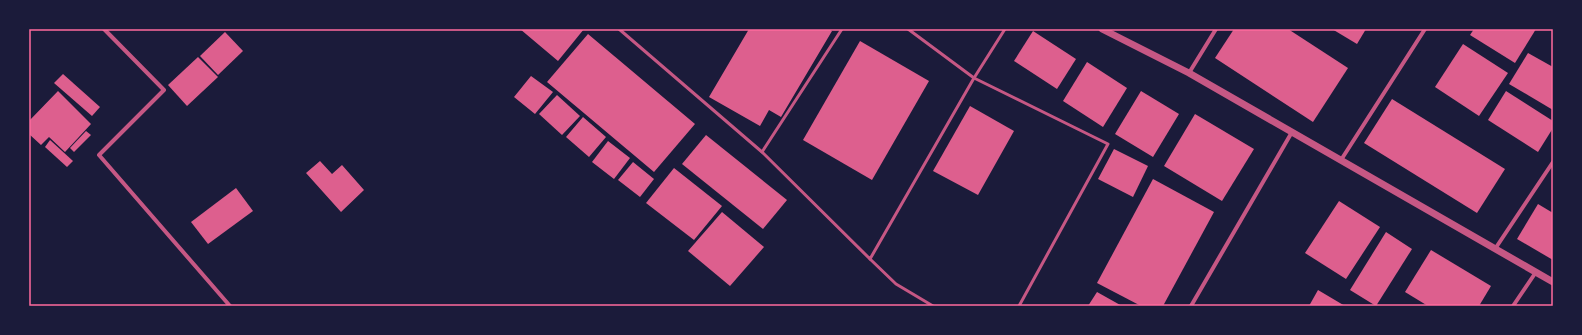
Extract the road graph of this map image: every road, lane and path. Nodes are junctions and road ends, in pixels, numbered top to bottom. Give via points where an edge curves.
1 (104, 29) edge
2 (619, 29) edge
3 (842, 29) edge
4 (908, 29) edge
5 (1005, 29) edge
6 (1102, 29) edge
7 (1216, 29) edge
8 (1426, 29) edge
9 (1189, 73) junction
10 (974, 78) junction
11 (1292, 132) junction
12 (762, 152) junction
13 (1341, 160) junction
14 (1553, 162) edge
15 (1495, 249) junction
16 (870, 259) junction
17 (1536, 272) junction
18 (1553, 282) edge
19 (230, 306) edge
20 (933, 306) edge
21 (1019, 306) edge
22 (1191, 306) edge
23 (1513, 306) edge

1 - 19 street via 164,90 99,154
2 - 12 lane
3 - 12 lane
4 - 10 lane
5 - 10 lane
6 - 9 street
7 - 9 street
8 - 13 street
9 - 11 street
10 - 16 lane
10 - 21 lane via 1108,144
11 - 13 street
11 - 22 street
12 - 16 lane
13 - 15 street
14 - 15 street
15 - 17 street
16 - 20 lane via 896,284
17 - 18 street
17 - 23 street

